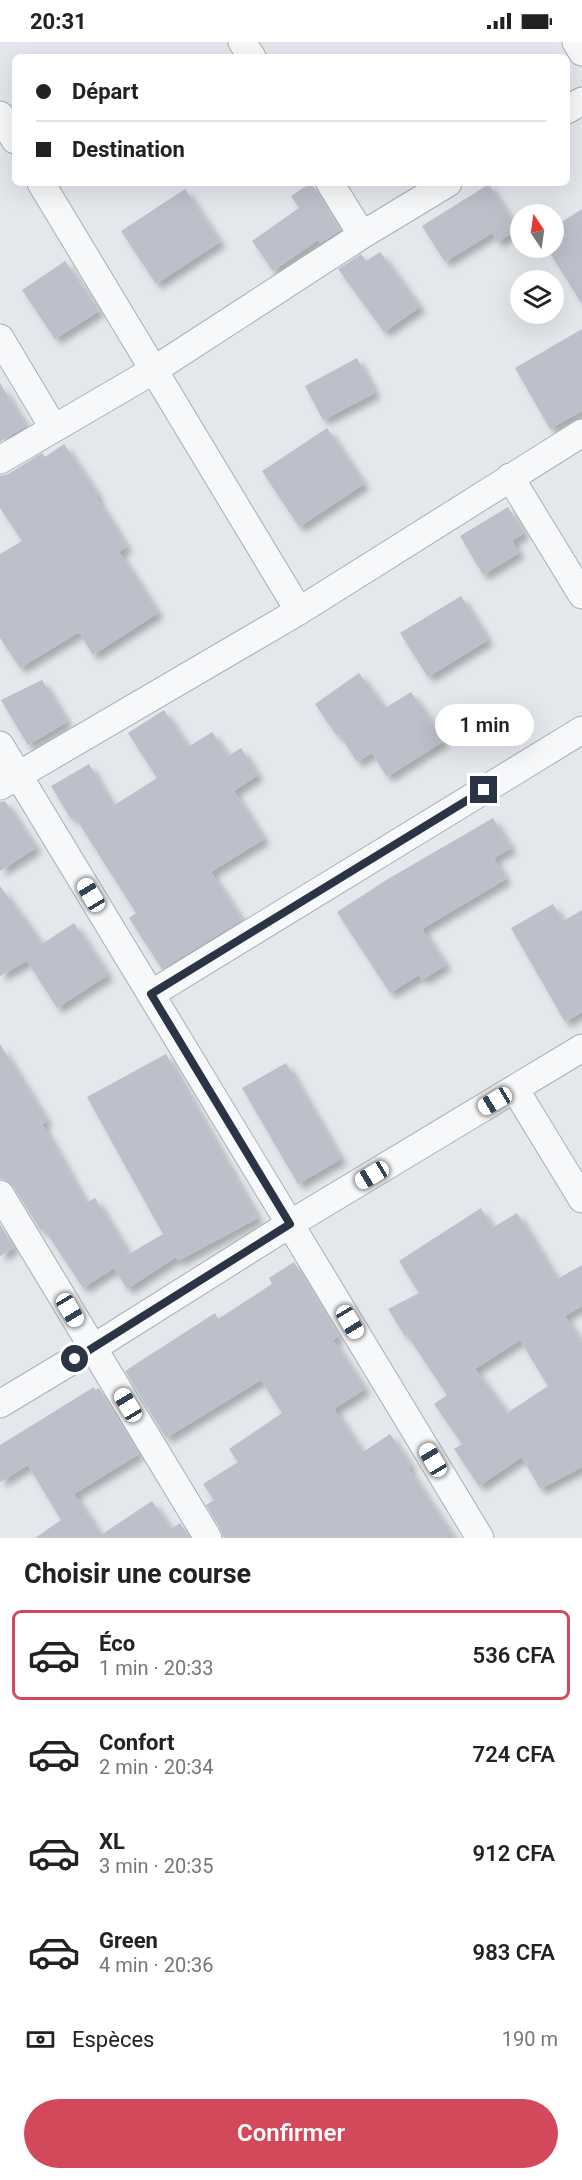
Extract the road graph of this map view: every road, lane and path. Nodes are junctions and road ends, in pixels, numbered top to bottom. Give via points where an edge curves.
1 (576, 42) edge
2 (582, 52) edge
3 (0, 115) edge
4 (12, 135) edge
5 (43, 186) edge
6 (332, 186) edge
7 (443, 186) edge
8 (362, 235) junction
9 (0, 338) edge
10 (154, 370) junction
11 (53, 428) junction
12 (582, 433) edge
13 (0, 460) edge
14 (510, 477) junction
15 (582, 595) edge
16 (299, 611) junction
17 (582, 730) edge
18 (0, 745) edge
19 (9, 781) edge
20 (151, 994) junction
21 (582, 1048) edge
22 (515, 1089) junction
23 (0, 1194) edge
24 (582, 1199) edge
25 (290, 1224) junction
26 (93, 1348) junction
27 (0, 1404) edge
28 (208, 1538) edge
29 (480, 1538) edge

1 - 2 street
3 - 4 street
5 - 10 street
6 - 8 street
7 - 8 street
8 - 10 street
9 - 11 street
10 - 11 street
10 - 16 street
11 - 13 street
12 - 14 street
14 - 15 street
14 - 16 street
16 - 19 street
17 - 20 street
18 - 19 street
19 - 20 street
20 - 25 street
21 - 22 street
22 - 24 street
22 - 25 street
23 - 26 street
25 - 26 street
25 - 29 street
26 - 27 street
26 - 28 street

